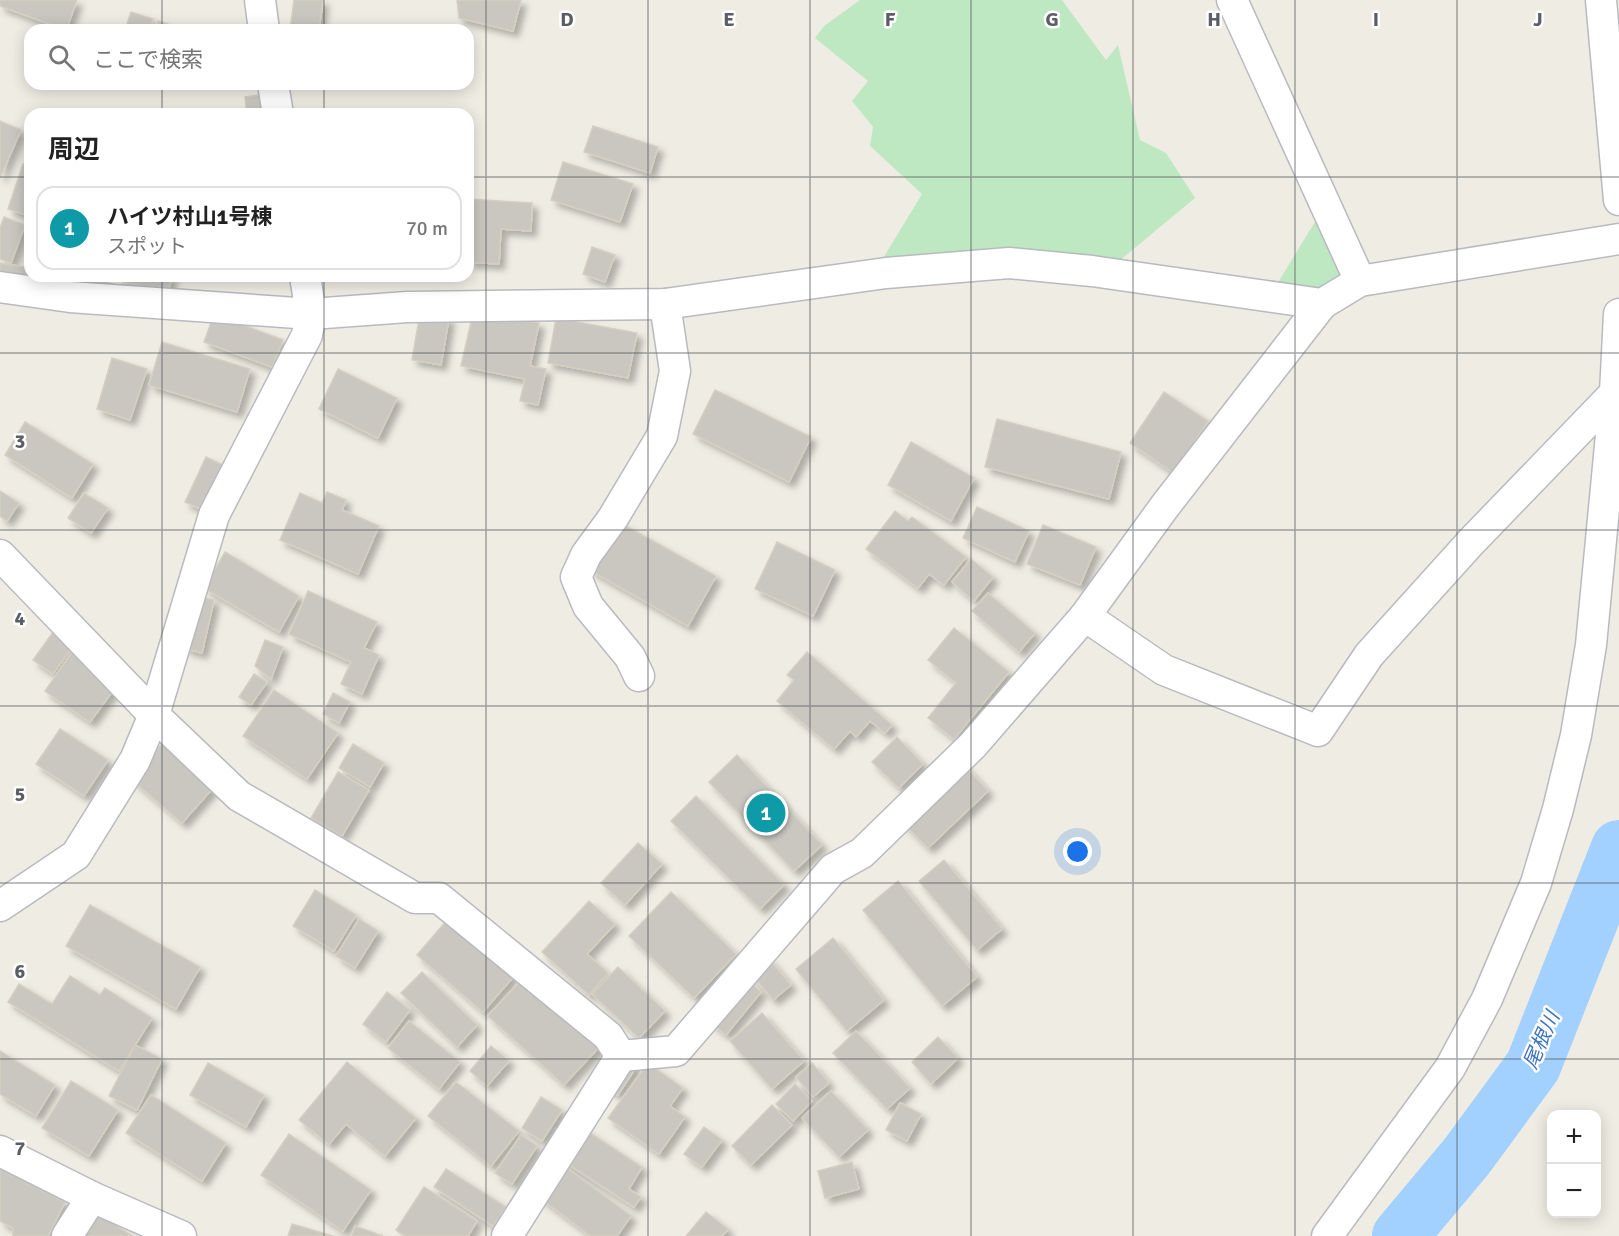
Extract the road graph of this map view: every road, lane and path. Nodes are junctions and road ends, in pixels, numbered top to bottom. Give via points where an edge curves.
1 (260, 0) edge
2 (1232, 0) edge
3 (1601, 0) edge
4 (263, 24) edge
5 (274, 90) edge
6 (277, 108) edge
7 (1619, 200) edge
8 (1619, 239) edge
9 (1360, 281) junction
10 (306, 282) edge
11 (0, 287) edge
12 (665, 304) junction
13 (1322, 304) junction
14 (311, 314) junction
15 (1619, 314) edge
16 (1615, 393) junction
17 (0, 555) edge
18 (1085, 616) junction
19 (639, 676) dead end
20 (154, 715) junction
21 (0, 906) edge
22 (621, 1056) junction
23 (0, 1151) edge
24 (92, 1197) junction
25 (67, 1236) edge
26 (181, 1236) edge
27 (507, 1236) edge
28 (1327, 1236) edge

1 - 4 street
2 - 9 street
3 - 7 street
5 - 6 street
8 - 9 street
9 - 13 street
10 - 14 street
11 - 14 street via 70,297
12 - 13 street via 886,273 1009,264 1092,271
12 - 14 street via 407,307
12 - 19 street via 675,371 662,436 576,577 588,606 630,657
13 - 18 street
14 - 20 street via 307,335 214,515
15 - 16 street
16 - 18 street via 1369,655 1318,731 1164,670
16 - 28 street via 1591,645 1576,735 1536,883 1487,999 1450,1068
17 - 20 street
18 - 22 street via 973,745 862,854 834,869 676,1051
20 - 21 street via 135,760 76,855
20 - 22 street via 239,796 416,898 439,898 608,1036
22 - 27 street
23 - 24 street
24 - 25 street
24 - 26 street

